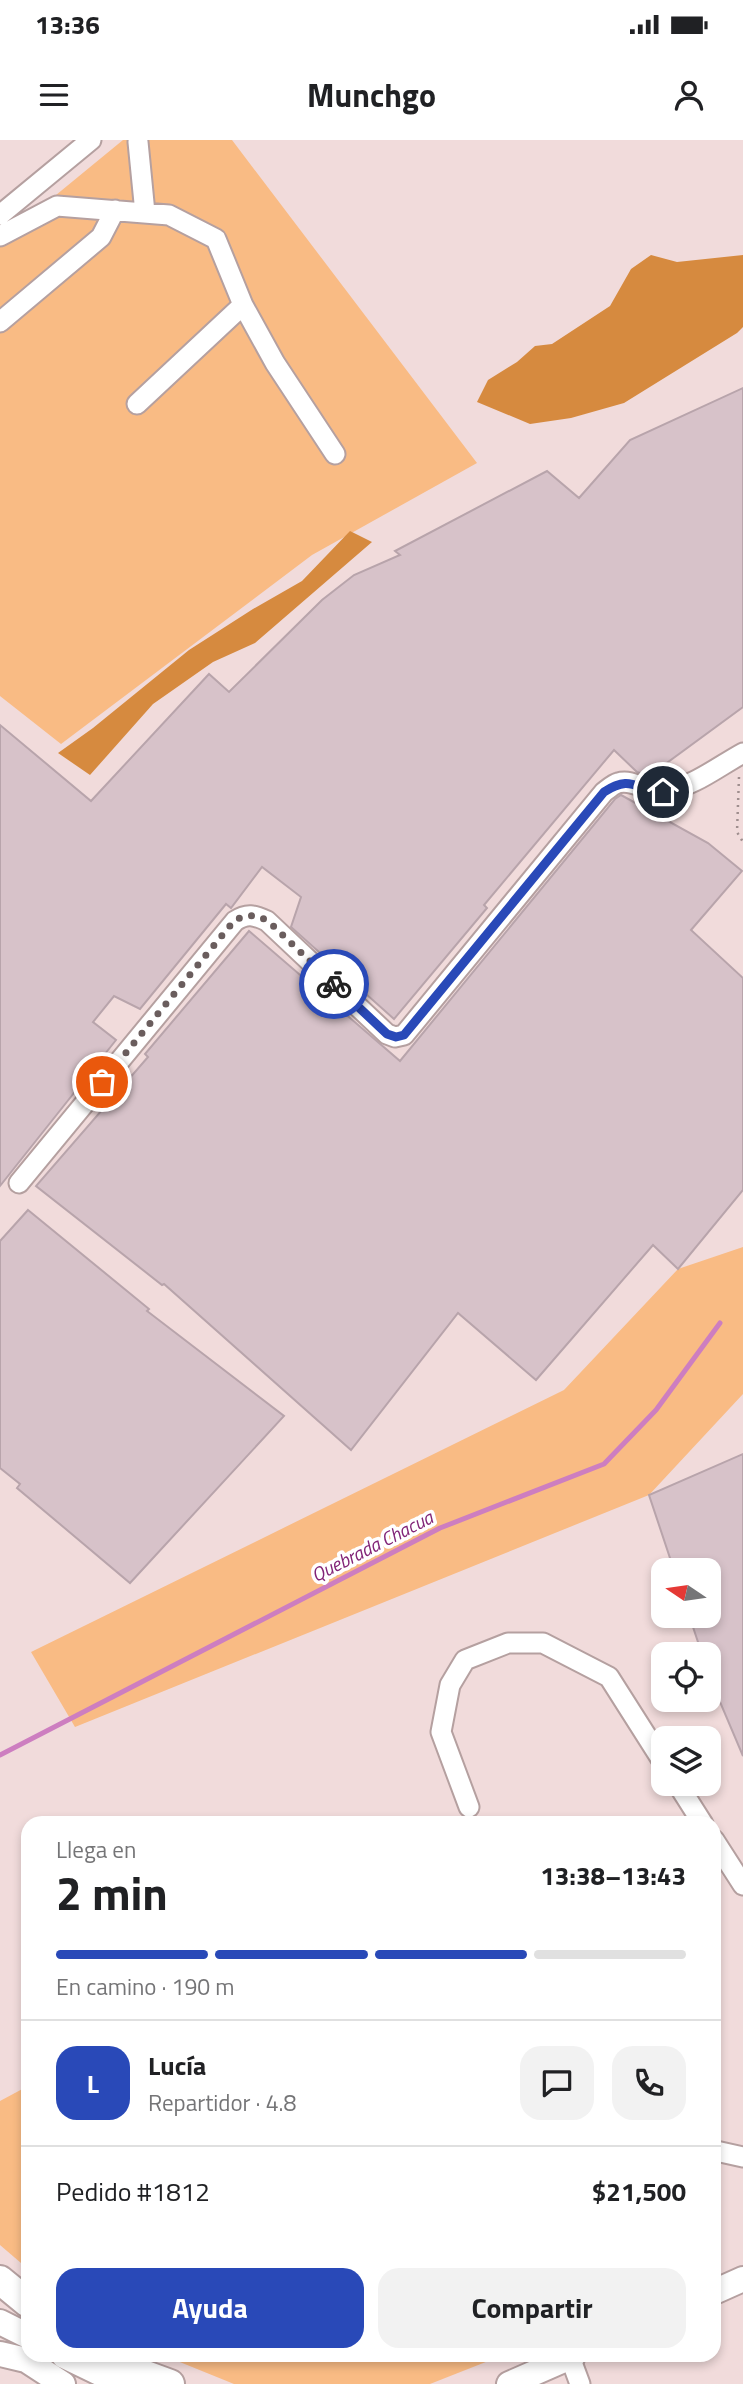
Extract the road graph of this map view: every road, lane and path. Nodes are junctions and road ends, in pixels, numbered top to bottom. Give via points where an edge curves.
1 (91, 140) edge
2 (138, 142) dead end
3 (115, 210) junction
4 (145, 213) junction
5 (0, 215) edge
6 (0, 236) edge
7 (243, 305) junction
8 (0, 322) edge
9 (137, 404) dead end
10 (335, 454) dead end
11 (741, 754) edge
12 (743, 842) edge
13 (19, 1183) dead end
14 (651, 1743) edge
15 (685, 1796) edge
16 (469, 1807) dead end
17 (698, 1816) edge
18 (721, 1851) edge
19 (743, 1885) edge
20 (721, 2152) edge
21 (743, 2157) edge
22 (743, 2279) edge
23 (0, 2280) edge
24 (721, 2289) edge
25 (21, 2297) edge
26 (0, 2322) edge
27 (21, 2332) edge
28 (0, 2354) edge
29 (21, 2359) edge
30 (29, 2362) edge
31 (76, 2362) edge
32 (119, 2362) edge
33 (558, 2362) edge
34 (574, 2362) edge
35 (63, 2384) edge
36 (122, 2384) edge
37 (170, 2384) edge
38 (509, 2384) edge
39 (580, 2384) edge

1 - 5 street
2 - 4 street
3 - 4 street
3 - 6 street via 57,206
3 - 8 street via 101,237
4 - 7 street via 169,215 216,239
7 - 9 street
7 - 10 street
11 - 12 path via 737,832
11 - 13 street via 679,788 651,791 619,782 604,792 404,1035 387,1034 267,920 244,915 234,921
14 - 16 street via 609,1677 543,1643 508,1643 465,1660 450,1685 441,1732
15 - 17 street
18 - 19 street
20 - 21 street
22 - 24 main road
23 - 25 highway
26 - 27 main road
28 - 29 main road
30 - 35 main road
31 - 36 main road
32 - 37 highway
33 - 38 main road
34 - 39 street

